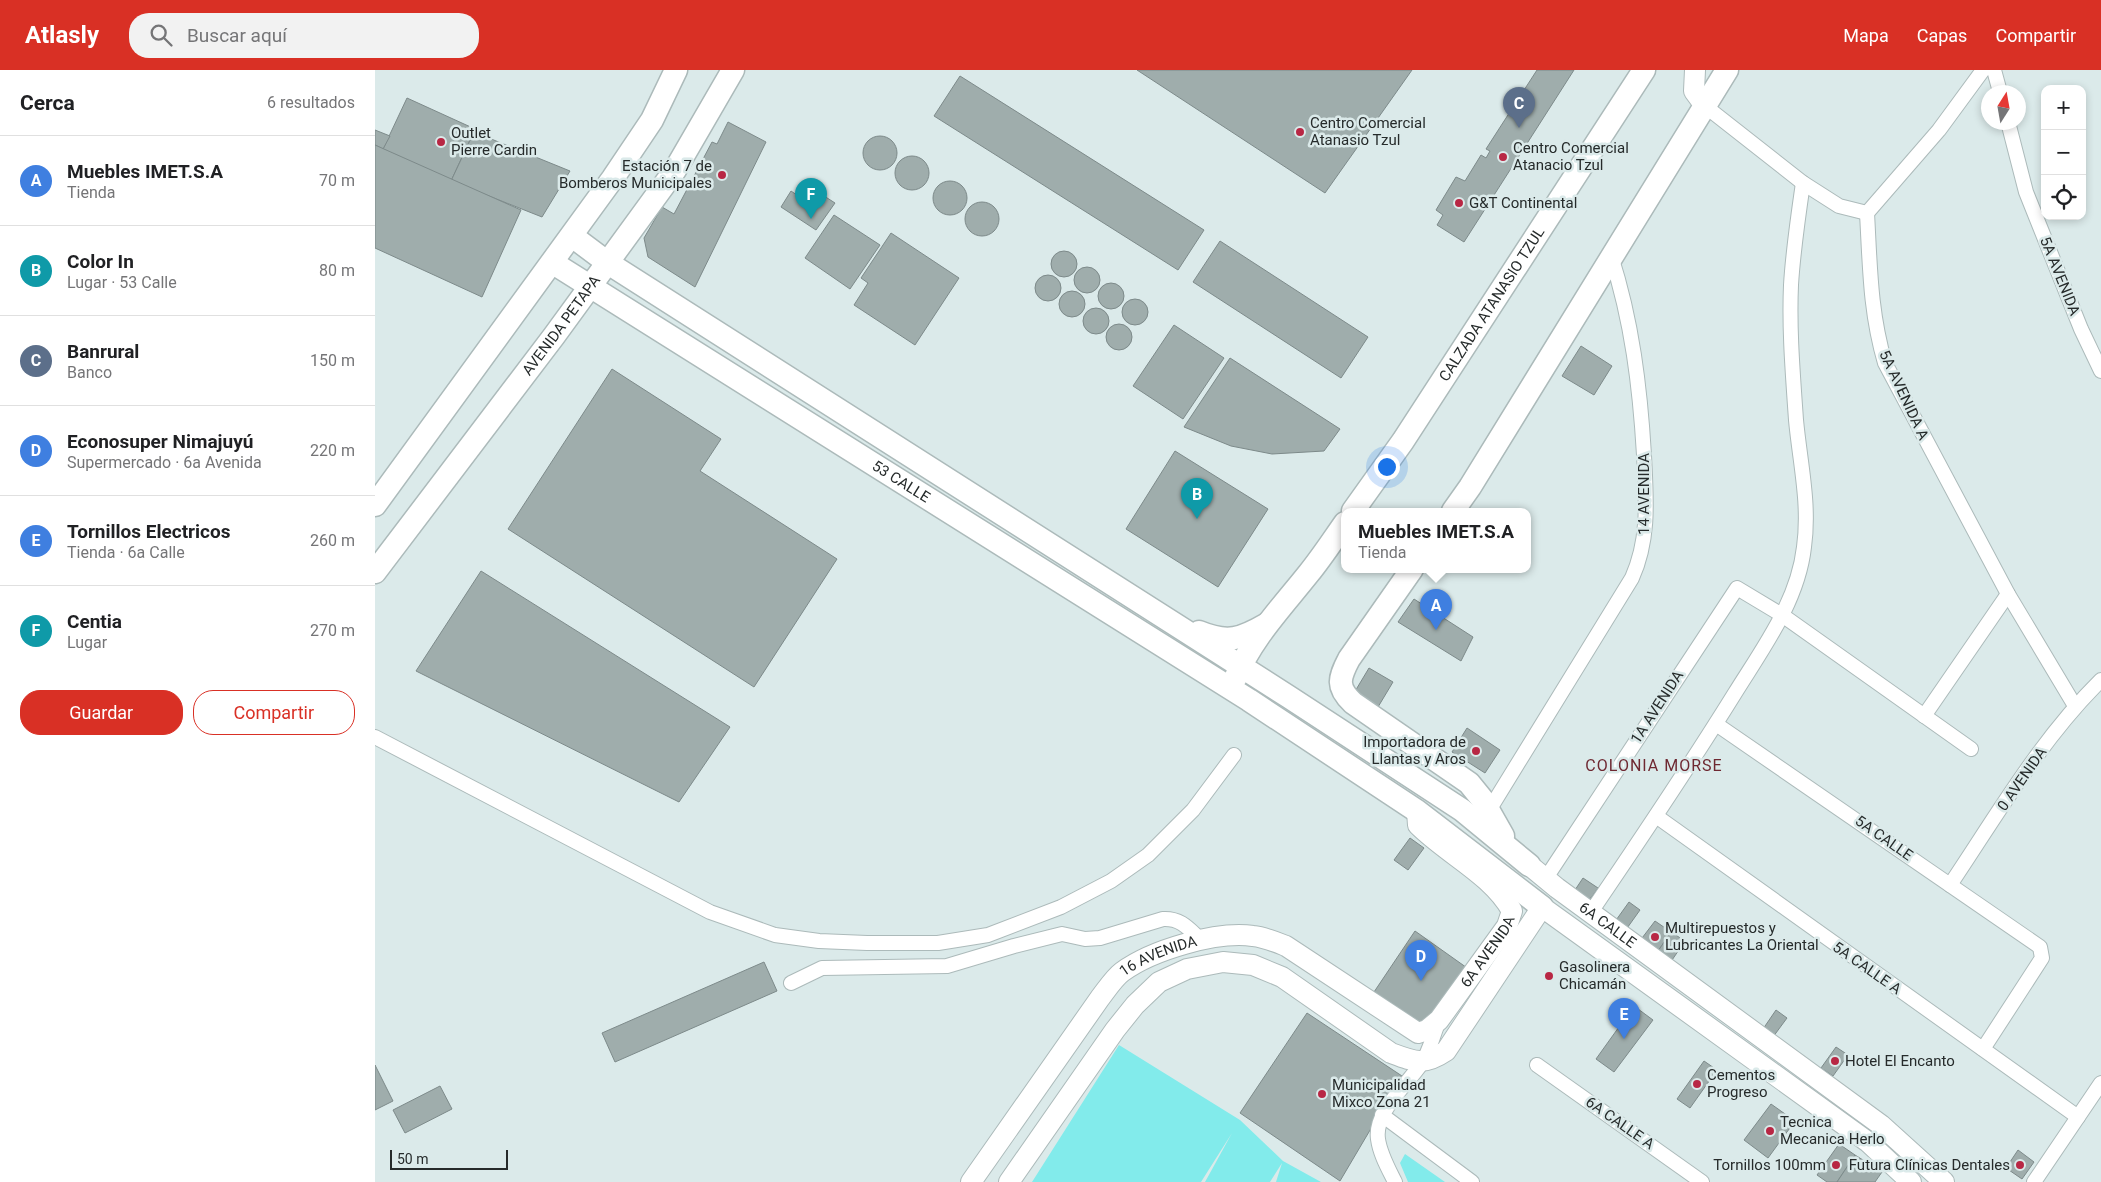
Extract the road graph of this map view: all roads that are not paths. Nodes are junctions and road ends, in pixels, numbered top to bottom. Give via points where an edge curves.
1 (676, 70) edge
2 (733, 70) edge
3 (1644, 70) edge
4 (1695, 70) edge
5 (1727, 70) edge
6 (1983, 70) edge
7 (1994, 70) edge
8 (1998, 85) edge
9 (1705, 106) junction
10 (2010, 130) edge
11 (1803, 183) junction
12 (1867, 213) junction
13 (572, 236) junction
14 (1611, 256) junction
15 (553, 263) junction
16 (607, 263) junction
17 (591, 287) junction
18 (2101, 371) edge
19 (375, 506) edge
20 (1355, 508) edge
21 (1455, 508) edge
22 (1341, 529) edge
23 (375, 572) edge
24 (1410, 573) edge
25 (2008, 594) junction
26 (1782, 615) junction
27 (1163, 617) junction
28 (1268, 623) junction
29 (1240, 666) junction
30 (1261, 679) joint
31 (2101, 680) edge
32 (1241, 694) junction
33 (2075, 706) junction
34 (1924, 716) junction
35 (1716, 724) junction
36 (375, 737) edge
37 (1971, 749) dead end
38 (1234, 755) dead end
39 (1417, 811) junction
40 (1488, 812) junction
41 (1656, 816) junction
42 (1529, 865) junction
43 (1950, 885) junction
44 (1542, 907) junction
45 (1591, 912) junction
46 (1202, 941) junction
47 (791, 983) dead end
48 (1433, 1025) junction
49 (1983, 1049) junction
50 (1423, 1062) junction
51 (1537, 1065) dead end
52 (2101, 1083) edge
53 (1382, 1115) junction
54 (2078, 1117) junction
55 (971, 1182) edge
56 (1009, 1182) edge
57 (1395, 1182) edge
58 (1473, 1182) edge
59 (1702, 1182) edge
60 (1911, 1182) edge
61 (1945, 1182) edge
62 (2034, 1182) edge

1 - 13 main road via 652,120
2 - 16 main road, AVENIDA PETAPA via 675,170
3 - 20 main road, CALZADA ATANASIO TZUL via 1408,433
4 - 9 main road via 1694,91
5 - 9 main road
6 - 12 street via 1939,130
7 - 8 street
9 - 11 street
9 - 14 main road
10 - 18 street, 5A AVENIDA via 2026,192
11 - 12 street via 1839,206
11 - 26 street via 1794,249 1791,340 1806,517 1805,547 1799,575
12 - 25 street, 5A AVENIDA A via 1871,300 1885,363
13 - 15 main road
13 - 16 main road, 53 CALLE
14 - 21 main road
14 - 40 street, 14 AVENIDA via 1630,324 1641,410 1647,514 1640,560
15 - 17 main road, 53 CALLE
15 - 19 main road
16 - 17 main road, AVENIDA PETAPA
16 - 27 main road, 53 CALLE
17 - 23 main road, AVENIDA PETAPA
17 - 32 main road, 53 CALLE
22 - 28 main road
24 - 40 main road via 1349,659 1341,674 1344,695 1469,783
25 - 33 street, 5A AVENIDA A
25 - 34 street
26 - 34 street
26 - 35 street
26 - 42 street, 1A AVENIDA via 1737,588
27 - 28 main road via 1208,636 1230,640
27 - 29 main road, 53 CALLE
28 - 29 main road
29 - 30 main road, 53 CALLE
29 - 32 main road
30 - 42 main road, 6A CALLE via 1462,810
31 - 33 street, 0 AVENIDA
32 - 39 main road, 6A CALLE
33 - 43 street, 0 AVENIDA
34 - 37 street
35 - 41 street
35 - 43 street, 5A CALLE
36 - 38 street via 710,912 775,935 867,943 938,942 988,935 1061,907 1111,881 1148,855 1193,810
39 - 44 main road, 6A CALLE
39 - 48 main road, 6A AVENIDA via 1418,825 1485,878 1512,911 1507,926
40 - 42 main road
41 - 45 street
41 - 49 street, 5A CALLE A
42 - 44 main road
42 - 45 main road, 6A CALLE
43 - 49 street, 5A CALLE via 2041,947 2042,958
44 - 50 main road, 6A AVENIDA via 1446,1051
44 - 60 main road, 6A CALLE via 1868,1142
45 - 61 main road, 6A CALLE via 1881,1124
46 - 47 street via 1181,921 1163,919 1100,938 1085,939 1062,934 947,966 822,968
46 - 48 main road, 16 AVENIDA via 1226,936 1253,936 1286,946 1410,1029 1418,1033
46 - 55 main road, 16 AVENIDA via 1180,945 1143,959 1120,973
48 - 50 street
49 - 54 street, 5A CALLE A
50 - 53 street
50 - 56 main road, 16 AVENIDA via 1391,1052 1282,977 1253,965 1223,962 1187,969 1159,982 1135,1005
51 - 59 street, 6A CALLE A
52 - 54 street
53 - 57 street via 1377,1138
53 - 58 street
54 - 62 street

